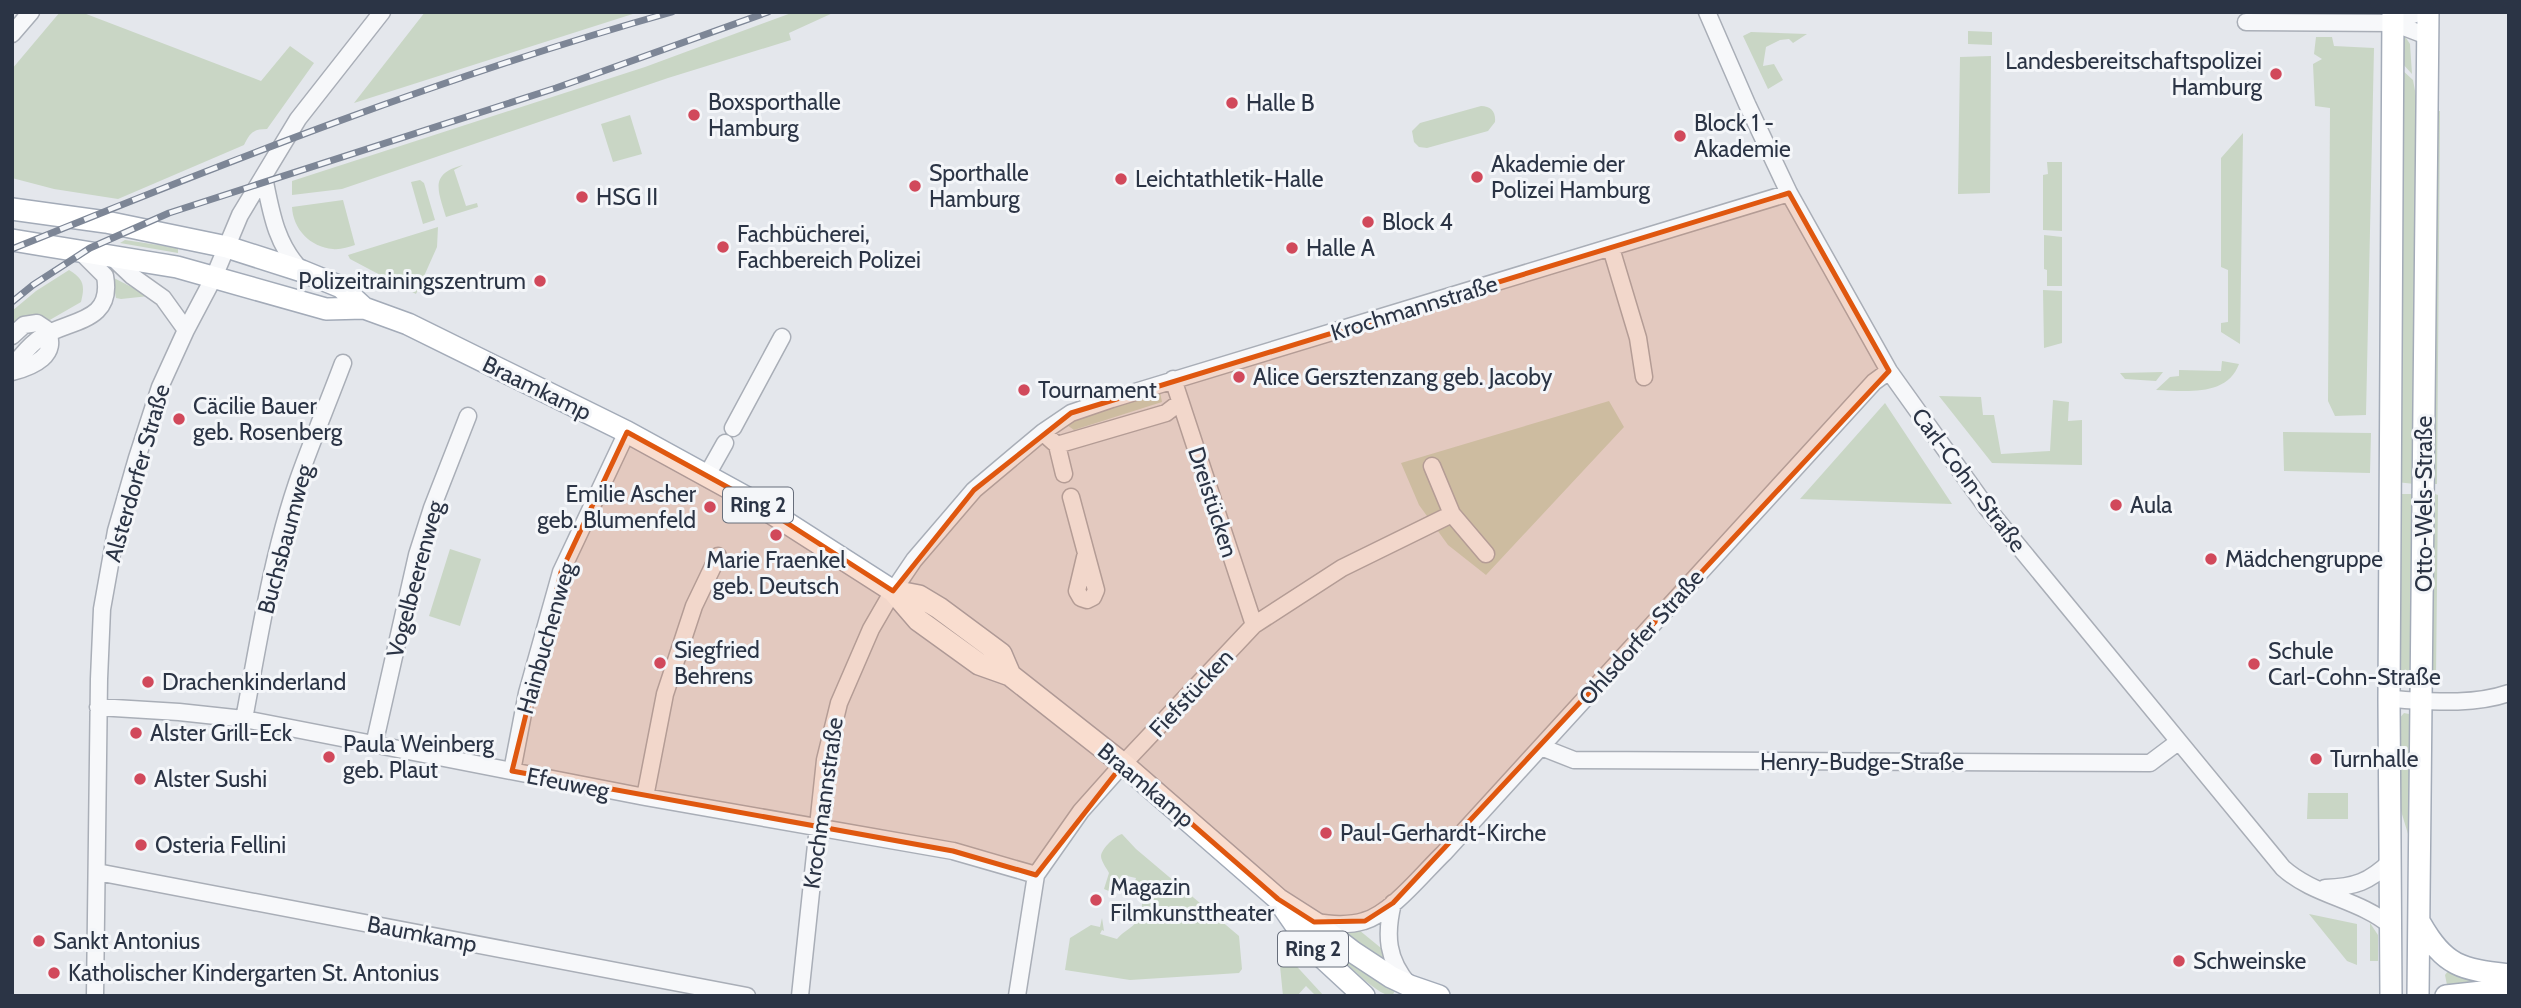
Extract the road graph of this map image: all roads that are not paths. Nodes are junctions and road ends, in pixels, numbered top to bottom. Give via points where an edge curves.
1 (31, 12) edge
2 (382, 12) edge
3 (1707, 12) edge
4 (2420, 12) edge
5 (2428, 12) edge
6 (2393, 18) edge
7 (2246, 22) dead end
8 (12, 34) edge
9 (2427, 36) junction
10 (264, 177) junction
11 (1790, 193) junction
12 (12, 200) edge
13 (12, 209) edge
14 (34, 212) junction
15 (12, 240) edge
16 (227, 247) junction
17 (1611, 248) junction
18 (79, 250) junction
19 (112, 257) junction
20 (302, 271) junction
21 (214, 277) junction
22 (364, 309) junction
23 (186, 330) junction
24 (48, 333) junction
25 (12, 336) edge
26 (782, 337) dead end
27 (343, 363) dead end
28 (12, 366) edge
29 (1889, 371) junction
30 (12, 372) edge
31 (1644, 377) dead end
32 (1173, 379) junction
33 (1180, 403) junction
34 (468, 416) dead end
35 (628, 432) junction
36 (1042, 432) junction
37 (1057, 445) junction
38 (1432, 466) dead end
39 (1064, 474) dead end
40 (707, 475) junction
41 (1071, 497) dead end
42 (1452, 514) junction
43 (1086, 553) dead end
44 (1486, 554) dead end
45 (718, 556) dead end
46 (892, 591) junction
47 (1254, 625) junction
48 (2509, 693) edge
49 (2389, 699) junction
50 (2422, 701) junction
51 (98, 707) junction
52 (244, 719) junction
53 (2178, 742) junction
54 (374, 745) junction
55 (1541, 747) junction
56 (1123, 764) junction
57 (512, 771) junction
58 (645, 797) junction
59 (817, 826) junction
60 (2391, 861) junction
61 (97, 872) junction
62 (1036, 875) junction
63 (2316, 888) junction
64 (1278, 900) junction
65 (1393, 903) junction
66 (1314, 922) junction
67 (2420, 923) junction
68 (2391, 926) junction
69 (2509, 975) edge
70 (2509, 989) edge
71 (1413, 991) edge
72 (1360, 994) edge
73 (94, 996) edge
74 (747, 996) edge
75 (800, 996) edge
76 (1017, 996) edge
77 (1439, 996) edge
78 (2391, 996) edge
79 (2418, 996) edge
80 (2446, 996) edge

1 - 8 street
2 - 10 street, Alsterdorfer Straße via 298,119
3 - 11 street, Carl-Cohn-Straße
4 - 6 street
5 - 9 main road, Otto-Wels-Straße
6 - 7 street
6 - 9 street
6 - 49 main road, Otto-Wels-Straße
9 - 50 main road, Otto-Wels-Straße
10 - 16 street, Alsterdorfer Straße
10 - 20 street via 275,230
11 - 17 street, Krochmannstraße
11 - 29 street, Carl-Cohn-Straße
12 - 14 street
13 - 14 main road, Braamkamp / Ring 2
14 - 16 main road, Braamkamp / Ring 2
15 - 18 main road, Braamkamp / Ring 2
16 - 20 main road, Braamkamp / Ring 2
16 - 21 street, Alsterdorfer Straße
17 - 31 street via 1638,338
17 - 32 street, Krochmannstraße
18 - 19 main road, Braamkamp / Ring 2
18 - 24 street via 105,276 106,296 91,315
19 - 21 main road, Braamkamp / Ring 2
19 - 23 street via 163,298
20 - 22 main road, Braamkamp / Ring 2 via 341,287
21 - 22 main road, Braamkamp / Ring 2 via 326,309
21 - 23 street, Alsterdorfer Straße
22 - 35 main road, Braamkamp / Ring 2 via 408,324
23 - 51 street, Alsterdorfer Straße via 160,387 116,531 102,609
24 - 25 street via 33,323
24 - 28 street
24 - 30 street via 51,344 46,356
26 - 40 street
27 - 52 street, Buchsbaumweg via 282,535
29 - 53 street, Carl-Cohn-Straße via 1987,508
29 - 55 street, Ohlsdorfer Straße
32 - 33 street, Dreistücken
32 - 36 street, Krochmannstraße via 1071,413
33 - 37 street via 1166,412
33 - 47 street, Dreistücken
34 - 54 street, Vogelbeerenweg via 417,555
35 - 40 main road, Braamkamp / Ring 2
35 - 57 street, Hainbuchenweg via 561,572 527,693
36 - 37 street
36 - 46 street, Krochmannstraße via 974,490
37 - 39 street
38 - 42 street
40 - 46 main road, Braamkamp / Ring 2
41 - 43 street
42 - 44 street
42 - 47 street, Fiefstücken via 1342,568
45 - 58 street via 694,606 665,694
46 - 56 main road, Braamkamp / Ring 2 via 919,596 1001,654 1010,675
46 - 59 street, Krochmannstraße via 839,703 825,760
47 - 56 street, Fiefstücken
48 - 50 street
49 - 50 street
49 - 60 main road, Otto-Wels-Straße
50 - 67 main road, Otto-Wels-Straße
51 - 52 street, Efeuweg
51 - 61 street, Alsterdorfer Straße
52 - 54 street, Efeuweg
53 - 55 street, Henry-Budge-Straße via 2150,763 1574,761
53 - 63 street, Carl-Cohn-Straße via 2283,868
54 - 57 street, Efeuweg
55 - 65 street, Ohlsdorfer Straße
56 - 62 street, Fiefstücken via 1081,811
56 - 64 main road, Braamkamp / Ring 2
57 - 58 street, Efeuweg
58 - 59 street, Efeuweg
59 - 62 street, Efeuweg via 953,851
59 - 75 street, Krochmannstraße
60 - 63 street via 2367,881
60 - 68 main road, Otto-Wels-Straße
61 - 73 street, Alsterdorfer Straße
61 - 74 street, Baumkamp
62 - 76 street, Fiefstücken
63 - 68 street, Carl-Cohn-Straße via 2366,909
64 - 66 main road, Braamkamp / Ring 2
64 - 72 main road, Braamkamp / Ring 2 via 1310,946
65 - 66 street, Ohlsdorfer Straße via 1365,921
65 - 71 street via 1389,948
66 - 71 main road, Braamkamp / Ring 2
67 - 69 main road via 2439,952 2456,964
67 - 79 main road, Otto-Wels-Straße
68 - 78 main road, Otto-Wels-Straße
70 - 80 main road
71 - 77 main road, Braamkamp / Ring 2

